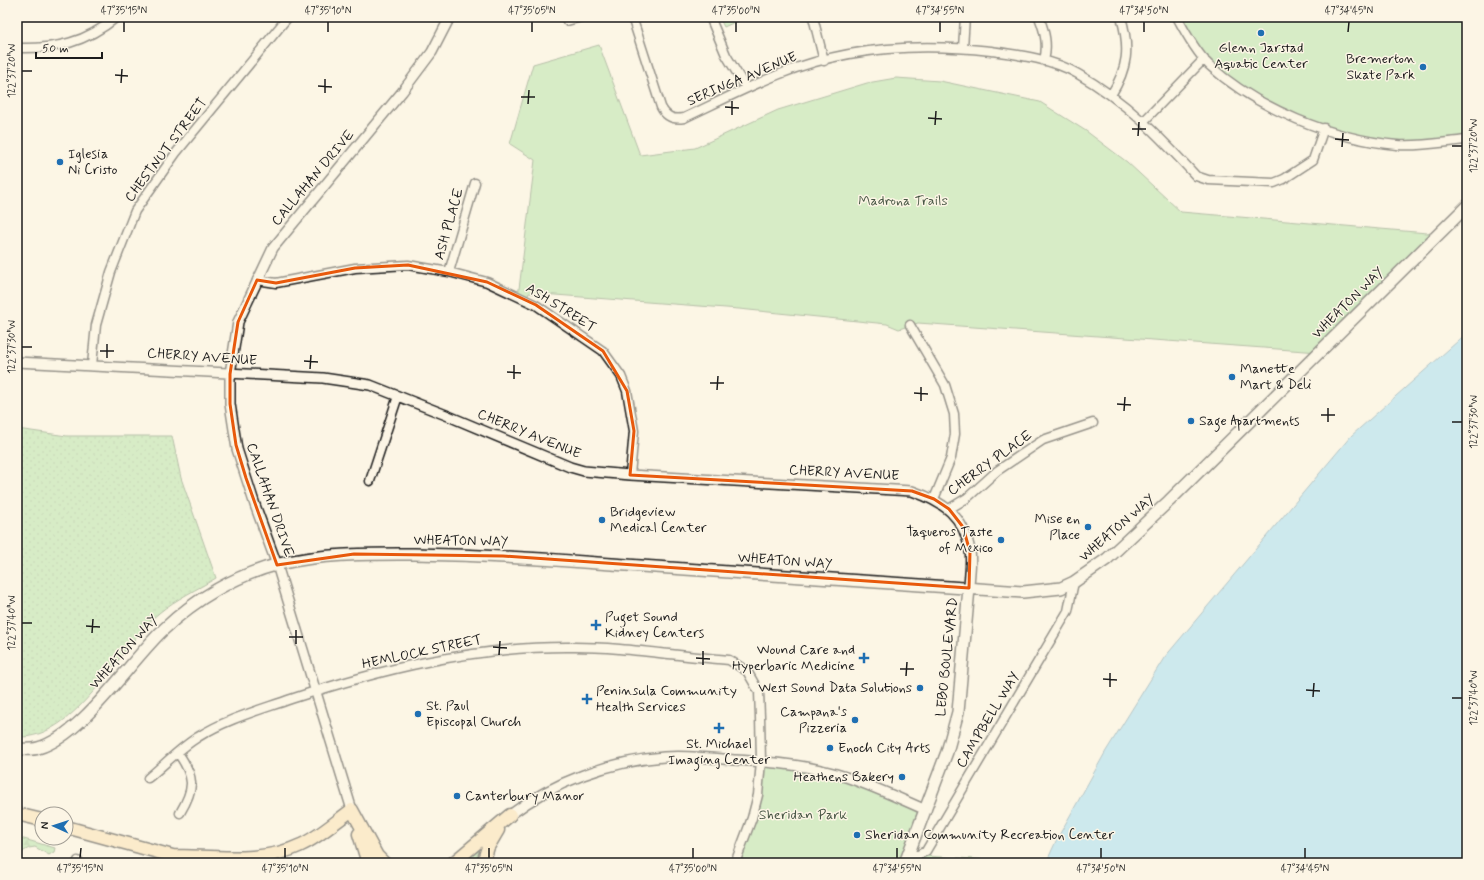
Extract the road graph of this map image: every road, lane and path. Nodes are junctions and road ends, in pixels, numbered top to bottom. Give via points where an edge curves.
1 (117, 17) edge
2 (288, 17) edge
3 (450, 17) edge
4 (581, 17) edge
5 (632, 17) edge
6 (710, 17) edge
7 (813, 17) edge
8 (965, 17) edge
9 (1039, 17) edge
10 (1121, 17) edge
11 (1177, 17) edge
12 (567, 22) dead end
13 (17, 48) edge
14 (963, 48) junction
15 (1204, 59) junction
16 (824, 61) junction
17 (1044, 61) junction
18 (746, 88) junction
19 (1111, 95) junction
20 (1144, 121) junction
21 (1324, 128) junction
22 (1467, 140) edge
23 (475, 183) dead end
24 (1467, 206) edge
25 (449, 272) junction
26 (256, 280) junction
27 (910, 325) dead end
28 (17, 362) edge
29 (92, 365) junction
30 (230, 374) junction
31 (398, 396) junction
32 (1093, 423) dead end
33 (630, 475) junction
34 (370, 481) dead end
35 (934, 499) junction
36 (949, 509) junction
37 (277, 565) junction
38 (1074, 582) junction
39 (969, 588) junction
40 (317, 691) junction
41 (17, 749) edge
42 (178, 752) junction
43 (762, 761) junction
44 (148, 778) dead end
45 (352, 810) junction
46 (926, 810) junction
47 (180, 813) dead end
48 (17, 814) edge
49 (510, 816) junction
50 (34, 818) edge
51 (74, 829) edge
52 (174, 859) edge
53 (907, 859) edge
54 (200, 863) edge
55 (368, 863) edge
56 (384, 863) edge
57 (453, 863) edge
58 (483, 863) edge
59 (734, 863) edge

1 - 13 street via 98,31 67,45 40,49
2 - 29 street, CHESTNUT STREET via 176,153 135,211 111,272 96,325
3 - 26 street, CALLAHAN DRIVE via 432,53 273,248
4 - 12 street
5 - 18 street, SERINGA AVENUE via 664,113 673,118 684,118
6 - 18 street via 726,55
7 - 16 street
8 - 14 street
9 - 17 street via 1047,44
10 - 19 street via 1127,36 1126,58
11 - 15 street
14 - 16 street, SERINGA AVENUE via 905,48 859,53
14 - 17 street, SERINGA AVENUE via 1021,55
15 - 20 street
15 - 21 street via 1251,97 1275,110
16 - 18 street, SERINGA AVENUE via 781,73
17 - 19 street, SERINGA AVENUE via 1078,74
19 - 20 street, SERINGA AVENUE
20 - 21 street, SERINGA AVENUE via 1200,178 1253,183 1274,183 1313,160
21 - 22 street via 1397,145
23 - 25 street, ASH PLACE
24 - 38 main road, WHEATON WAY via 1169,501 1107,559
25 - 26 street, ASH STREET via 408,265 355,268 276,283
25 - 33 street, ASH STREET via 487,282 536,305 603,351 621,376 627,391 634,430
26 - 30 street, CALLAHAN DRIVE via 238,322
27 - 35 street via 945,385 954,414 955,434 952,451
28 - 29 street, CHERRY AVENUE
29 - 30 street, CHERRY AVENUE
30 - 31 street, CHERRY AVENUE via 323,378 370,386
30 - 37 street, CALLAHAN DRIVE via 230,404 236,445
31 - 33 street, CHERRY AVENUE via 570,467 584,471
31 - 34 street
32 - 36 street, CHERRY PLACE via 1043,440
33 - 35 street, CHERRY AVENUE via 892,489 912,491
35 - 36 street, CHERRY AVENUE
36 - 39 street, CHERRY AVENUE via 963,527 970,552
37 - 39 main road, WHEATON WAY via 354,554 503,556
37 - 40 street, CALLAHAN DRIVE
37 - 41 main road, WHEATON WAY via 244,576 210,593 164,629 99,702 58,739 39,748
38 - 39 main road, WHEATON WAY via 1061,588 1036,592
38 - 53 street, CAMPBELL WAY via 1068,611 926,851
39 - 46 main road, LEBO BOULEVARD via 958,712
40 - 42 street, HEMLOCK STREET via 240,716 198,737
40 - 43 street, HEMLOCK STREET via 383,671 444,658 526,648 579,647 729,660 746,671 759,692
40 - 45 street, CALLAHAN DRIVE
42 - 44 street, HEMLOCK STREET
42 - 47 street via 190,771 191,783 190,797
43 - 46 street via 797,765 837,774
43 - 49 street via 679,757 637,761 573,779 534,798
43 - 59 street via 752,818
45 - 52 main road via 307,842 277,854
45 - 55 main road
45 - 56 main road via 377,856
46 - 53 main road, LEBO BOULEVARD
48 - 50 main road
49 - 57 main road
49 - 58 main road via 494,835
51 - 52 main road via 136,845
52 - 54 main road

